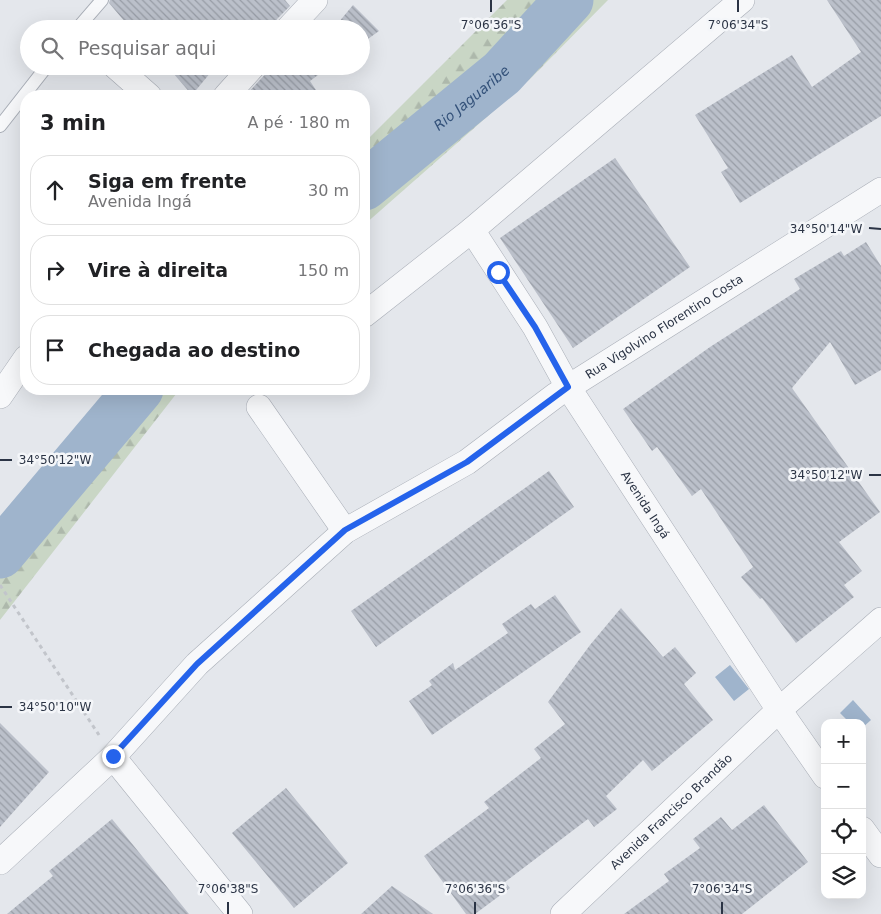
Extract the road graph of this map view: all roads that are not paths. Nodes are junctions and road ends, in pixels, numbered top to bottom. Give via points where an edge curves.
1 (102, 0) edge
2 (315, 0) edge
3 (742, 0) edge
4 (85, 20) edge
5 (296, 20) edge
6 (39, 75) edge
7 (125, 75) edge
8 (246, 75) edge
9 (28, 90) edge
10 (142, 90) edge
11 (232, 90) edge
12 (20, 100) edge
13 (0, 126) edge
14 (881, 190) edge
15 (472, 230) junction
16 (370, 310) edge
17 (20, 367) edge
18 (568, 387) junction
19 (0, 396) edge
20 (259, 407) dead end
21 (345, 530) junction
22 (881, 620) edge
23 (779, 710) junction
24 (113, 756) junction
25 (821, 770) edge
26 (866, 834) edge
27 (881, 855) edge
28 (0, 862) edge
29 (240, 914) edge
30 (563, 914) edge

1 - 4 lane
2 - 5 street
3 - 15 street
6 - 9 lane
7 - 10 street
8 - 11 street
12 - 13 lane
14 - 18 street, Rua Vigolvino Florentino Costa
15 - 16 street
15 - 18 street, Avenida Ingá via 535,327
17 - 19 street
18 - 21 street, Rua Vigolvino Florentino Costa via 467,462
18 - 23 street, Avenida Ingá
20 - 21 street
21 - 24 street, Rua Vigolvino Florentino Costa via 197,664
22 - 23 street, Avenida Francisco Brandão
23 - 25 street, Avenida Ingá
23 - 30 street, Avenida Francisco Brandão
24 - 28 street, Rua Vigolvino Florentino Costa
24 - 29 street
26 - 27 street

